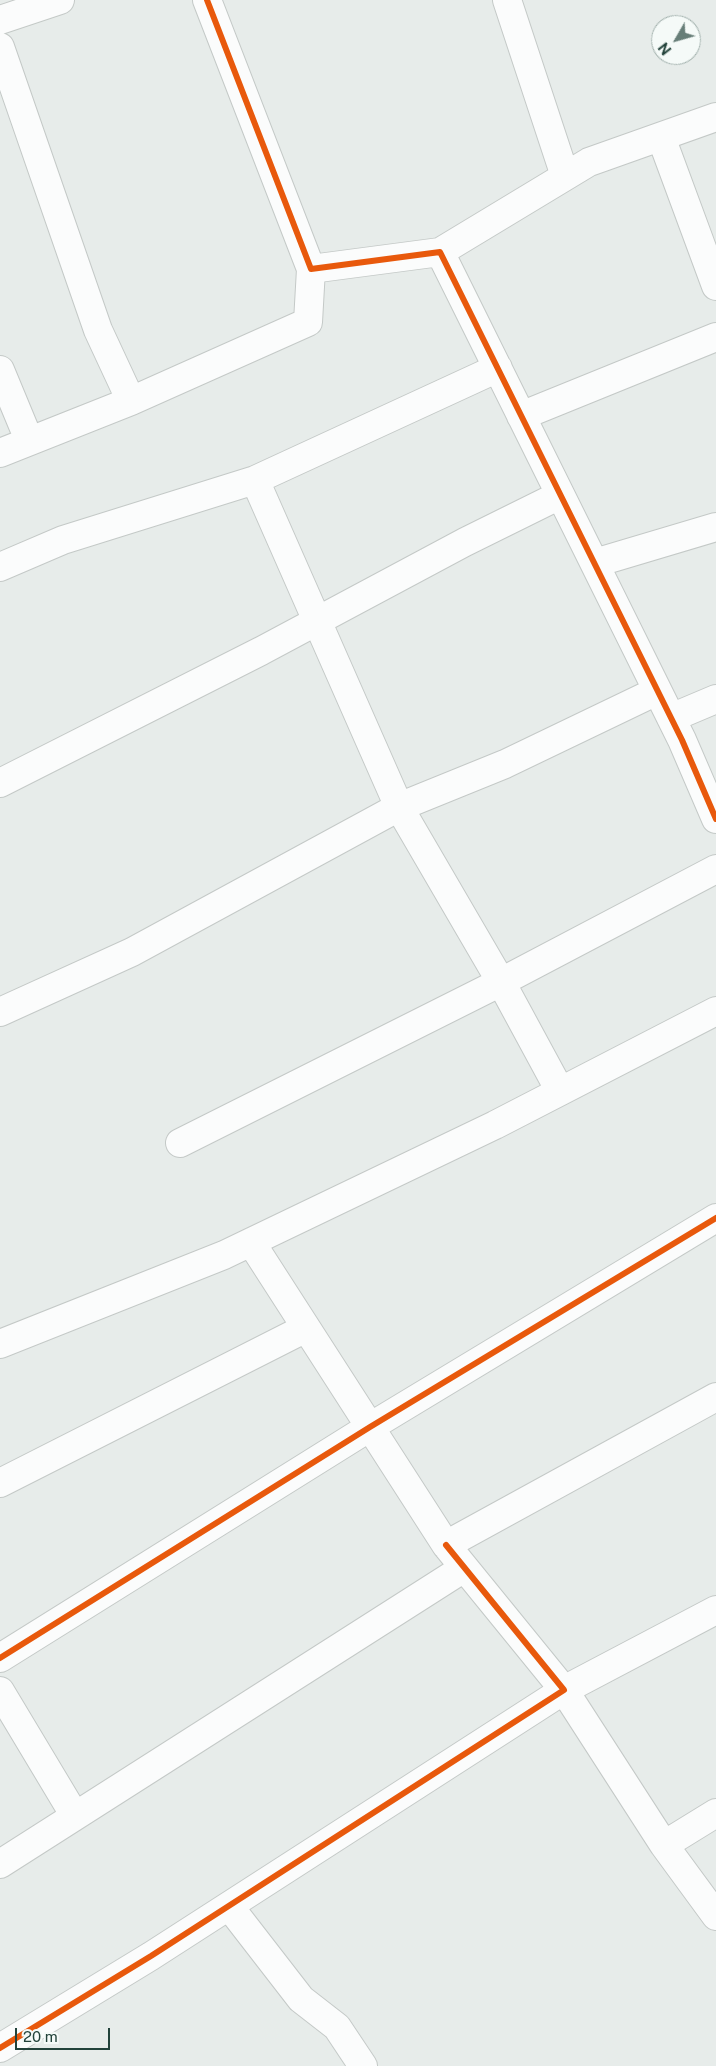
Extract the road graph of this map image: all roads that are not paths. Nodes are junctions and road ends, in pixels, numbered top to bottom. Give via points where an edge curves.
1 (60, 0) edge
2 (207, 0) edge
3 (507, 0) edge
4 (0, 20) edge
5 (0, 47) edge
6 (716, 117) edge
7 (661, 136) junction
8 (565, 176) junction
9 (440, 252) junction
10 (311, 269) junction
11 (716, 286) edge
12 (716, 337) edge
13 (498, 368) junction
14 (0, 370) edge
15 (131, 401) junction
16 (521, 416) junction
17 (29, 440) junction
18 (0, 453) edge
19 (256, 480) junction
20 (560, 495) junction
21 (716, 527) edge
22 (595, 563) junction
23 (0, 567) edge
24 (319, 620) junction
25 (658, 691) junction
26 (716, 699) edge
27 (671, 718) junction
28 (0, 783) edge
29 (399, 807) junction
30 (716, 819) edge
31 (716, 869) edge
32 (502, 982) junction
33 (716, 1011) edge
34 (0, 1012) edge
35 (560, 1091) junction
36 (180, 1143) dead end
37 (716, 1218) edge
38 (251, 1242) junction
39 (306, 1328) junction
40 (0, 1344) edge
41 (716, 1396) edge
42 (370, 1428) junction
43 (0, 1483) edge
44 (446, 1545) junction
45 (464, 1568) junction
46 (716, 1610) edge
47 (0, 1658) edge
48 (564, 1690) junction
49 (0, 1691) edge
50 (716, 1813) edge
51 (75, 1816) junction
52 (664, 1845) junction
53 (0, 1864) edge
54 (229, 1906) junction
55 (716, 1916) edge
56 (0, 2048) edge
57 (363, 2066) edge

1 - 4 street
2 - 10 street
3 - 8 street
5 - 15 street via 98,330
6 - 7 street
7 - 8 street via 589,162
7 - 11 street
8 - 9 street
9 - 10 street
9 - 13 street
10 - 15 street via 308,322
12 - 16 street
13 - 16 street
13 - 19 street
14 - 17 street
15 - 17 street
16 - 20 street
17 - 18 street
19 - 23 street via 64,540
19 - 24 street
20 - 22 street
20 - 24 street
21 - 22 street
22 - 25 street
24 - 28 street
24 - 29 street
25 - 27 street
25 - 29 street via 505,764
26 - 27 street
27 - 30 street
29 - 32 street
29 - 34 street via 132,952
31 - 32 street
32 - 35 street
32 - 36 street
33 - 35 street
35 - 38 street
37 - 42 street
38 - 39 street
38 - 40 street
39 - 42 street
39 - 43 street
41 - 44 street
42 - 44 street
42 - 47 street
44 - 45 street
45 - 48 street
45 - 51 street
46 - 48 street
48 - 52 street
48 - 54 street
49 - 51 street
50 - 52 street
51 - 53 street
52 - 55 street
54 - 56 street
54 - 57 street via 301,1999 337,2027

